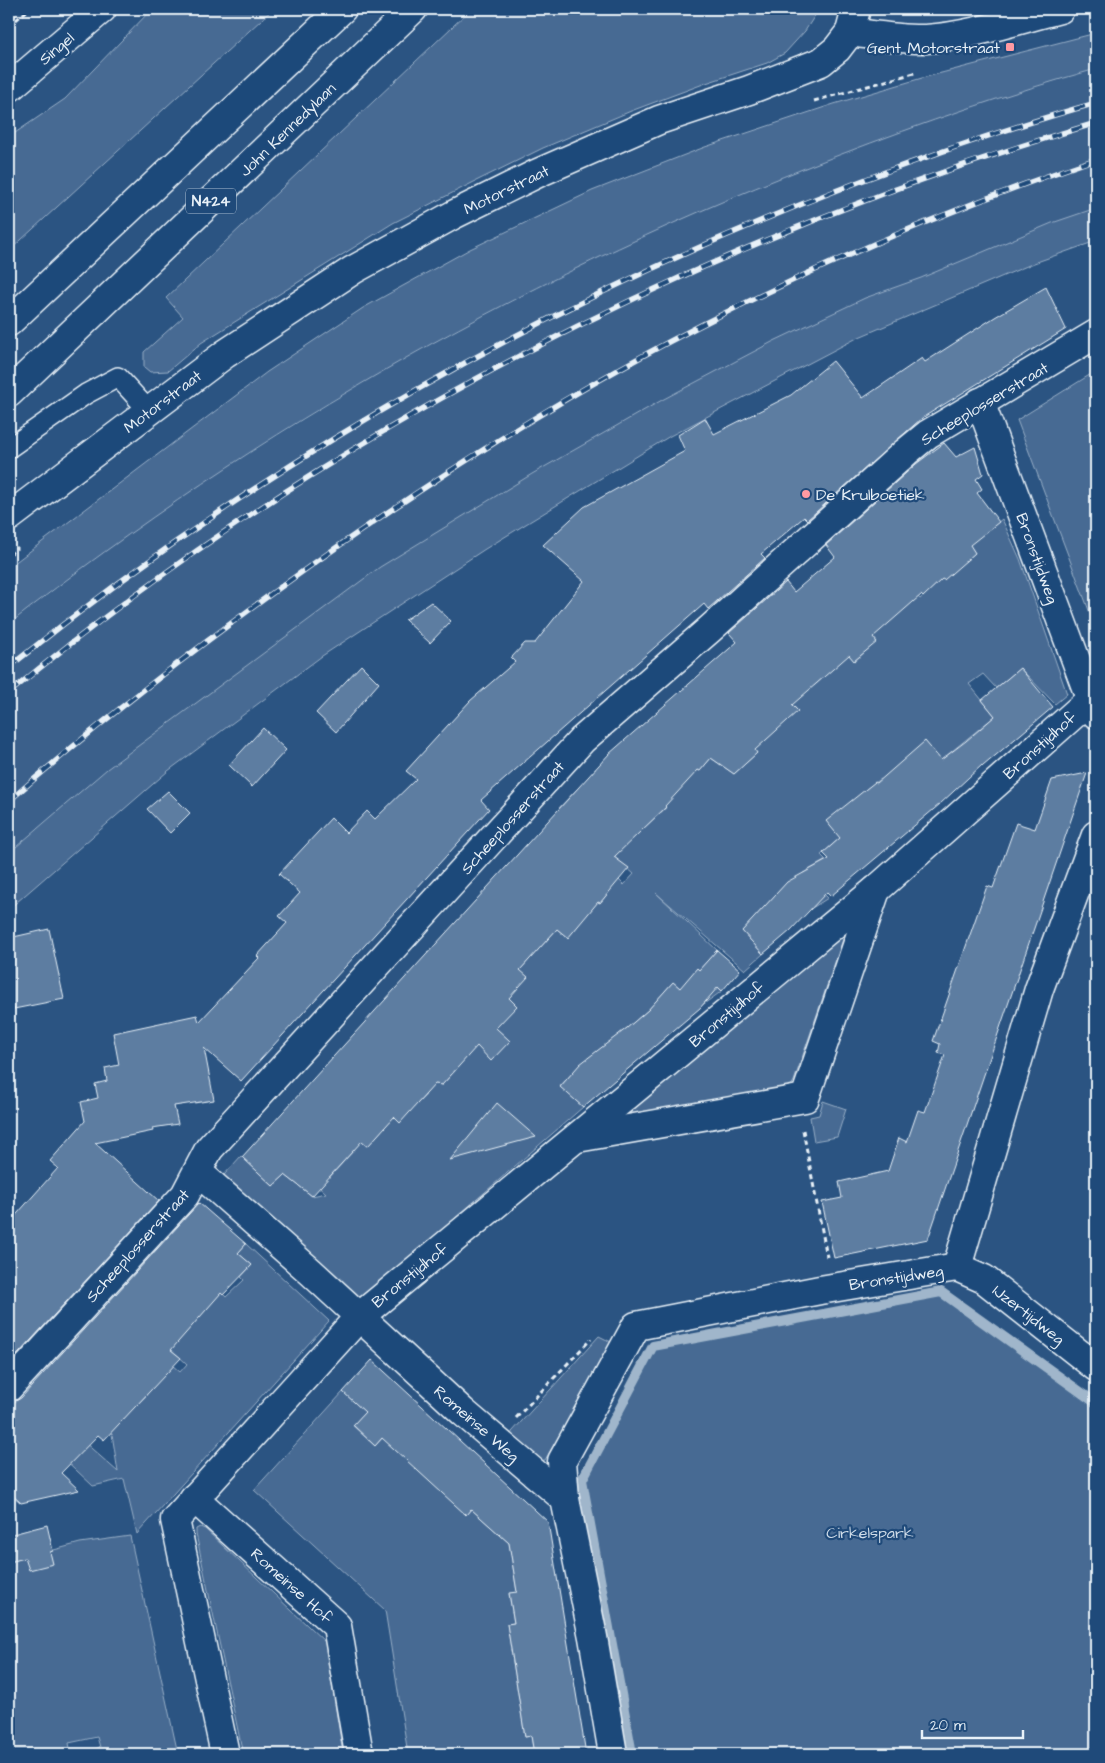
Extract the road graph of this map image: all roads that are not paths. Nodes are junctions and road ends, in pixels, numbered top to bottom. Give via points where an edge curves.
1 (102, 9) edge
2 (342, 9) edge
3 (413, 9) edge
4 (1051, 10) edge
5 (853, 20) edge
6 (9, 88) edge
7 (9, 322) edge
8 (1096, 334) edge
9 (9, 393) edge
10 (980, 402) junction
11 (149, 411) junction
12 (9, 448) edge
13 (9, 517) edge
14 (1093, 707) edge
15 (1096, 835) edge
16 (876, 889) junction
17 (576, 1138) junction
18 (198, 1172) junction
19 (958, 1267) junction
20 (359, 1316) junction
21 (1096, 1367) edge
22 (9, 1387) edge
23 (194, 1498) junction
24 (565, 1499) junction
25 (225, 1754) edge
26 (359, 1754) edge
27 (613, 1754) edge

1 - 6 main road, Singel
2 - 7 main road
3 - 9 main road, John Kennedylaan / N424
4 - 5 main road, Motorstraat via 923,39
5 - 11 main road, Motorstraat via 837,49 822,62 659,120 538,173 353,270 225,354
8 - 10 main road, Scheeplosserstraat
10 - 14 main road, Bronstijdweg
10 - 18 main road, Scheeplosserstraat via 928,434 906,452 582,740 209,1149
11 - 12 lane via 118,377 86,394
11 - 13 main road, Motorstraat
14 - 16 main road, Bronstijdhof
15 - 19 main road, Bronstijdweg via 1039,989
16 - 17 main road, Bronstijdhof
16 - 17 main road, Bronstijdhof via 805,1098
17 - 20 main road, Bronstijdhof
18 - 20 main road, Romeinse Weg
18 - 22 main road, Scheeplosserstraat via 185,1195
19 - 21 main road, IJzertijdweg via 984,1279
19 - 24 main road, Bronstijdweg via 636,1326 562,1461
20 - 23 main road
20 - 24 main road, Romeinse Weg
23 - 25 main road via 175,1520
23 - 26 main road, Romeinse Hof via 337,1626
24 - 27 main road

